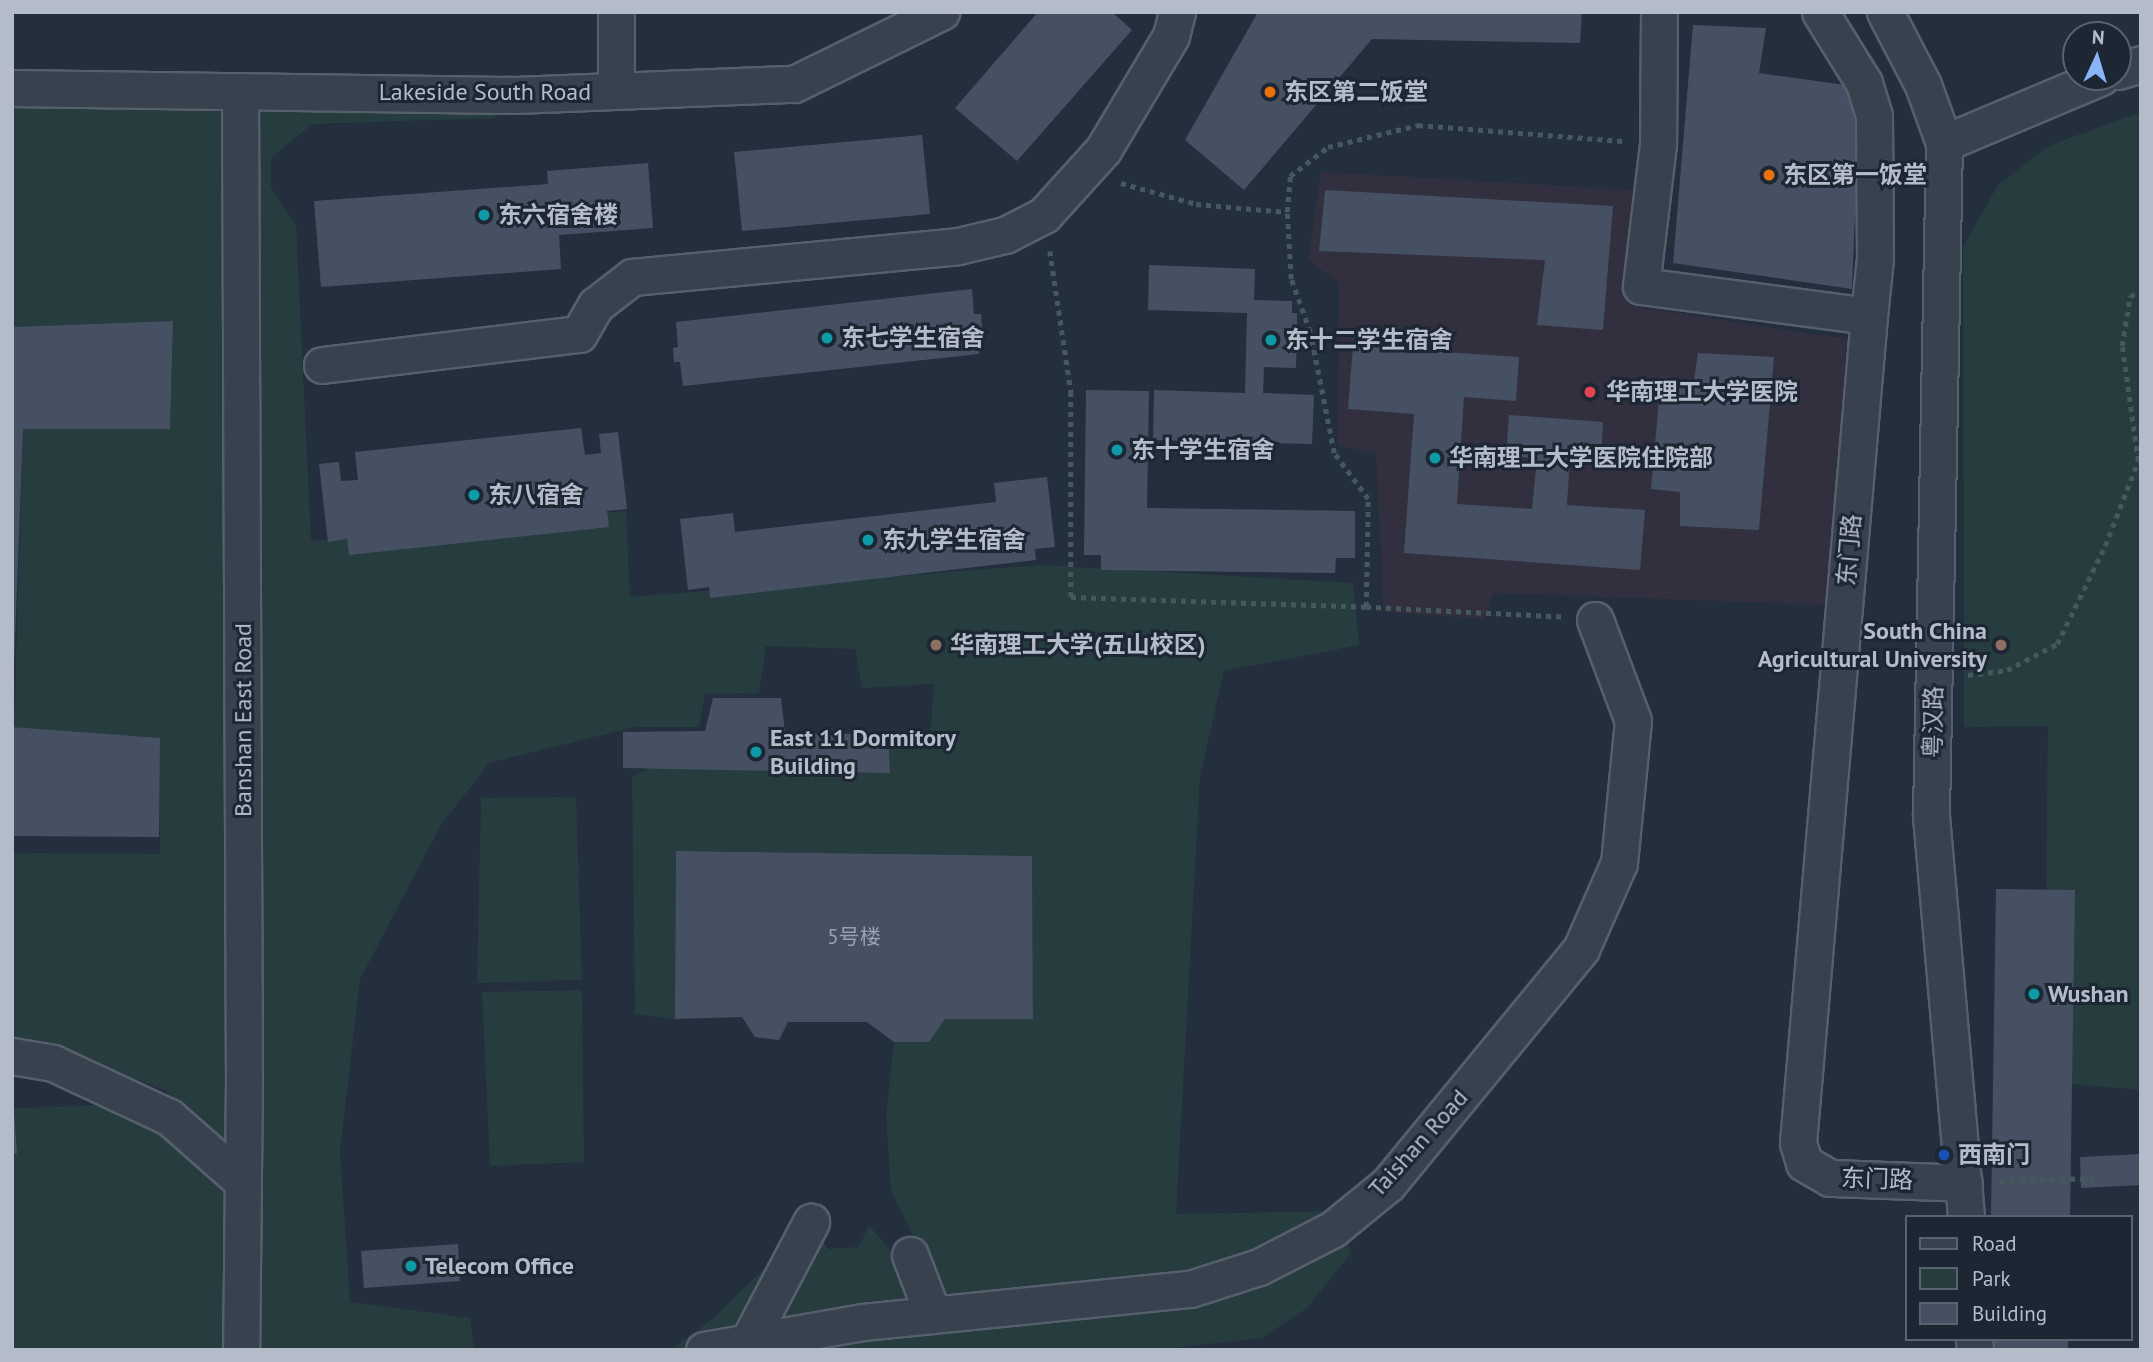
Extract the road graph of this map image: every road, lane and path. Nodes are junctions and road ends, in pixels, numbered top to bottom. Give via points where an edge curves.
1 (616, 12) edge
2 (941, 12) edge
3 (1177, 12) edge
4 (1659, 12) edge
5 (1820, 12) edge
6 (1885, 12) edge
7 (12, 88) edge
8 (240, 91) junction
9 (616, 91) junction
10 (2068, 91) edge
11 (1944, 143) junction
12 (1658, 144) junction
13 (1083, 172) junction
14 (1287, 212) junction
15 (1044, 215) junction
16 (2141, 292) edge
17 (1869, 316) junction
18 (322, 365) dead end
19 (2139, 460) edge
20 (1366, 607) junction
21 (1595, 620) joint
22 (1934, 679) junction
23 (12, 1056) edge
24 (2094, 1178) dead end
25 (243, 1182) junction
26 (1964, 1183) junction
27 (1966, 1215) edge
28 (811, 1222) dead end
29 (910, 1255) dead end
30 (933, 1315) junction
31 (748, 1342) junction
32 (241, 1350) edge
33 (704, 1350) edge

1 - 9 street
2 - 9 street, Lakeside South Road via 794,84
3 - 13 street via 1171,36 1103,150
4 - 12 street
5 - 17 street, 东门路 via 1864,83 1874,116 1875,258
6 - 11 street via 1923,85
7 - 8 street, Lakeside South Road
8 - 9 street, Lakeside South Road via 515,95
8 - 25 street, Banshan East Road
10 - 11 street
11 - 22 street, 粤汉路
12 - 14 path via 1418,125 1328,147 1290,176
12 - 17 street via 1641,286
13 - 14 path via 1196,204
13 - 15 street
14 - 20 path via 1291,279 1310,332 1334,453 1368,499
15 - 18 street via 1004,235 958,246 632,277 596,305 579,334
15 - 20 path via 1071,392 1071,597
16 - 19 path via 2130,296 2122,346
17 - 26 street, 东门路 via 1798,1143 1804,1163 1830,1178
19 - 22 path via 2105,546 2057,645 2007,670
20 - 21 path
21 - 30 street, Taishan Road via 1633,721 1619,863 1581,948 1388,1184 1333,1229 1259,1267 1190,1289
22 - 26 street, 粤汉路 via 1931,816
23 - 25 street via 53,1063 169,1116
24 - 26 path
25 - 32 street, Banshan East Road
26 - 27 street, 粤汉路
28 - 31 street
29 - 30 street
30 - 31 street, Taishan Road
31 - 33 street, Taishan Road

